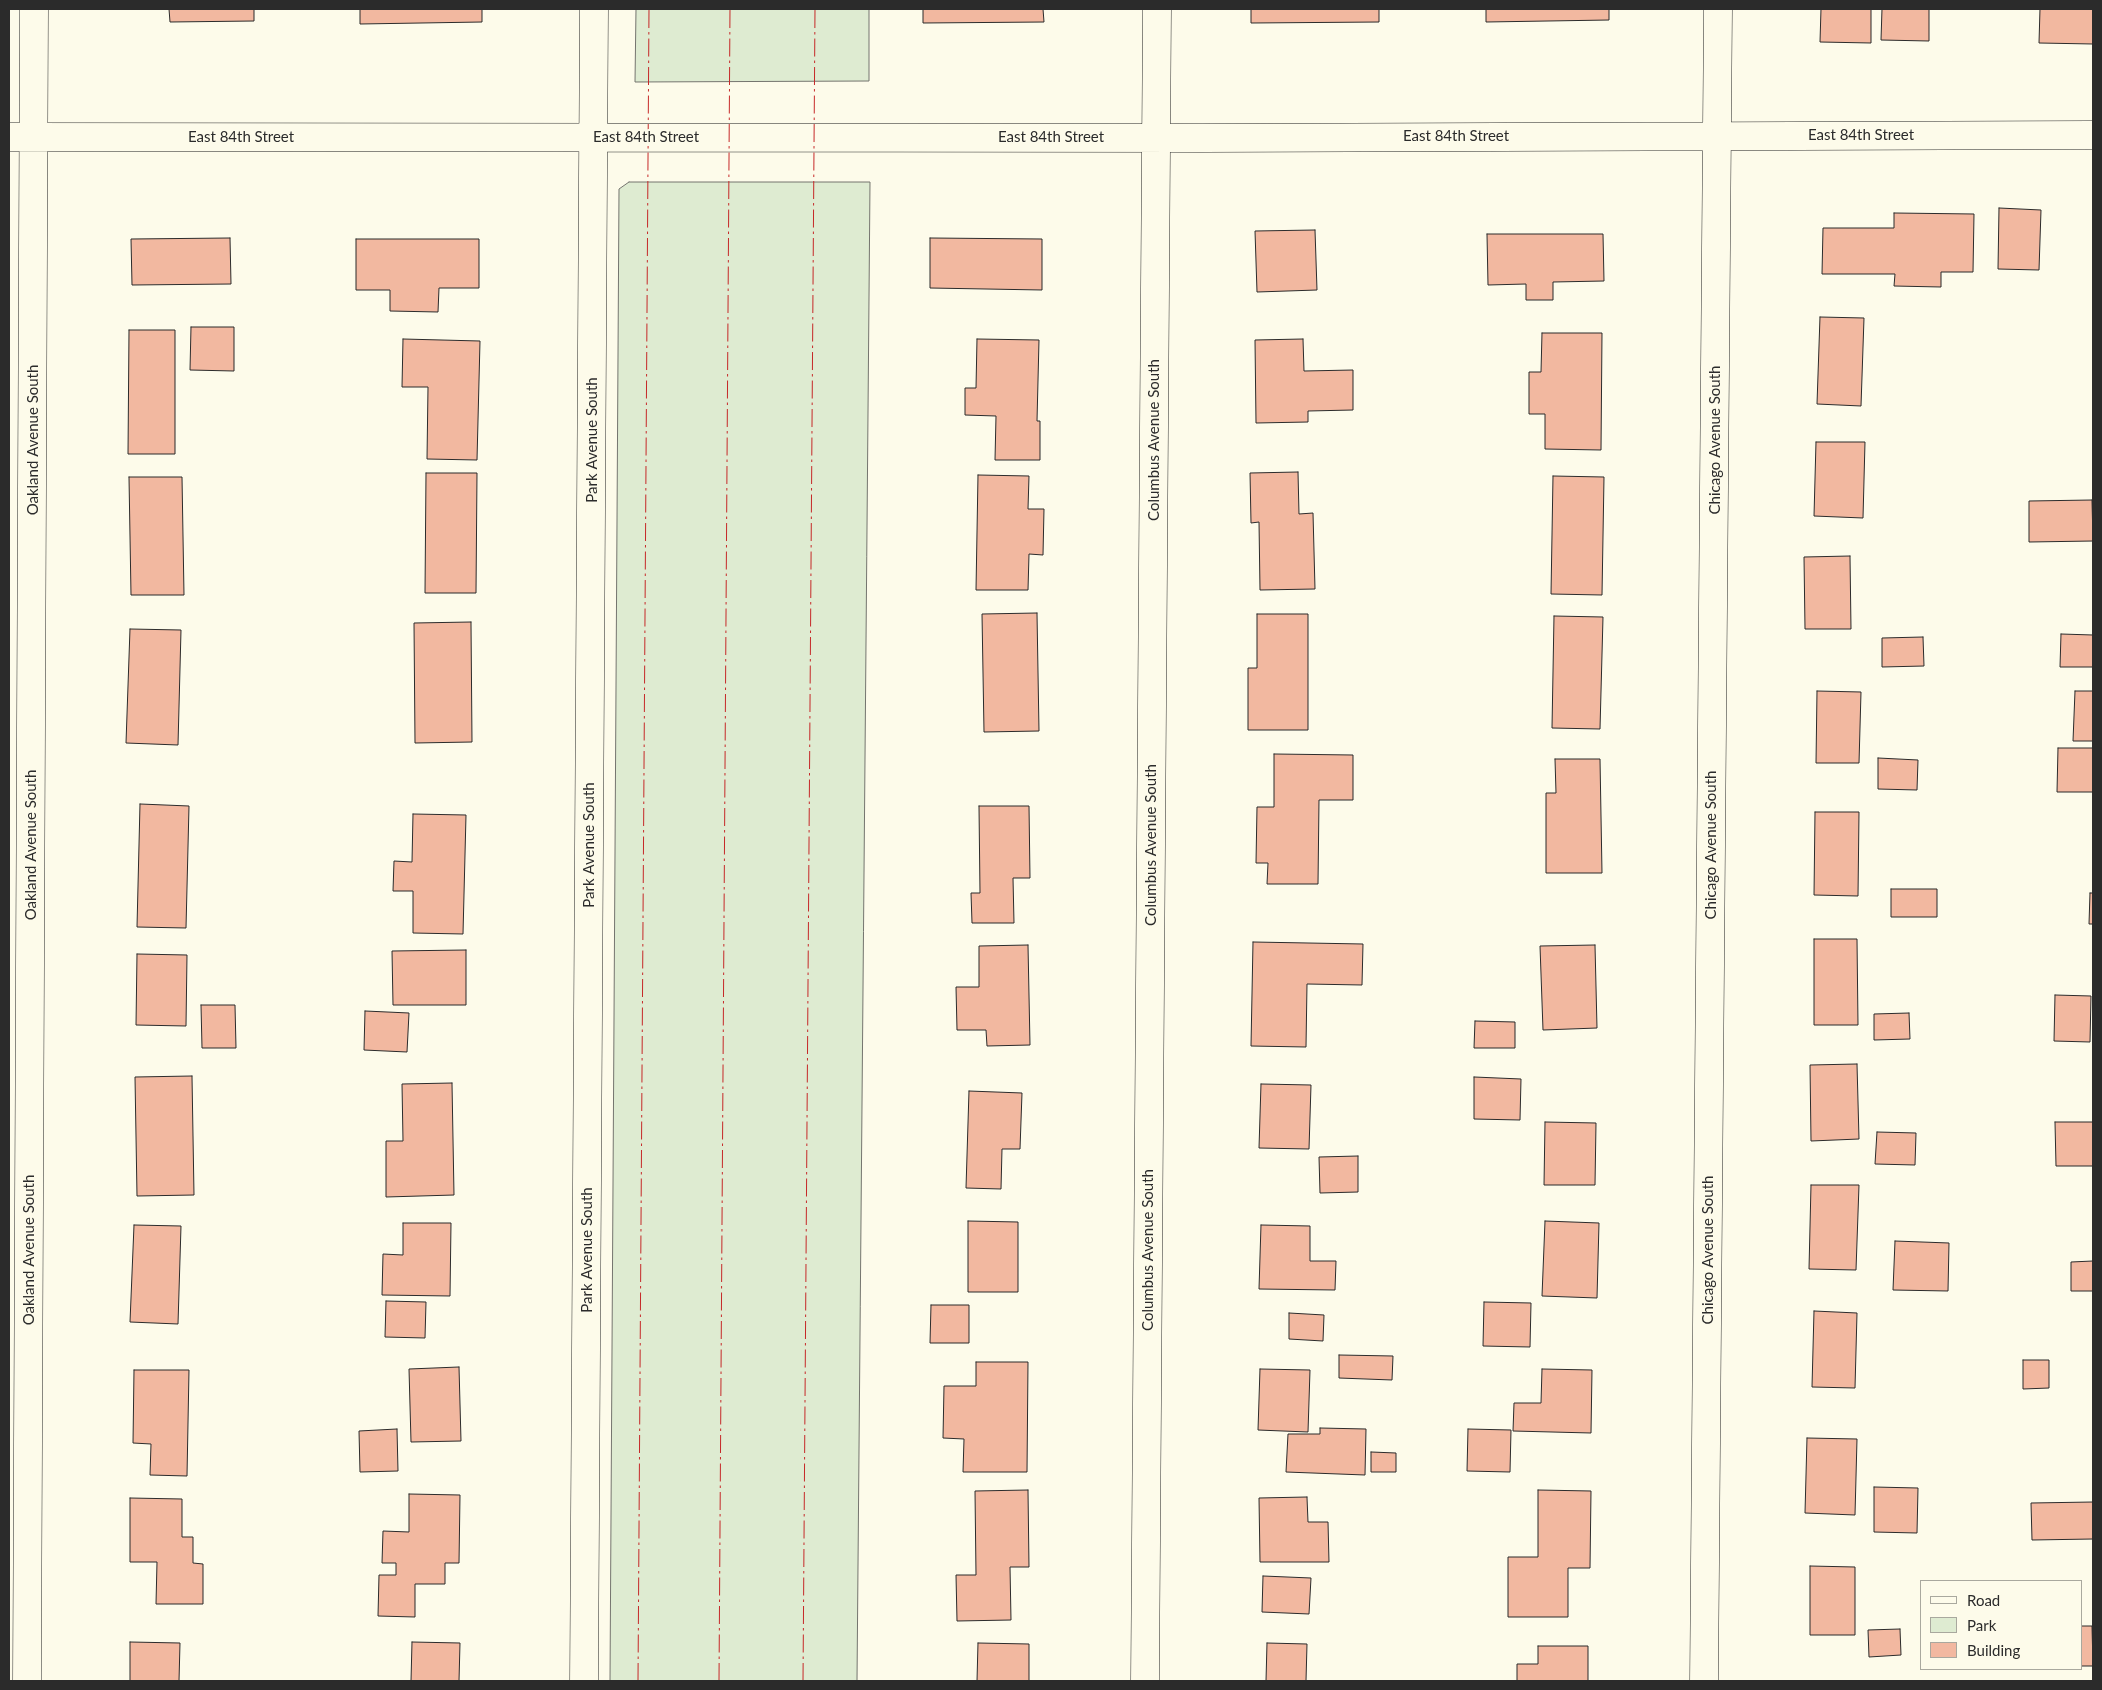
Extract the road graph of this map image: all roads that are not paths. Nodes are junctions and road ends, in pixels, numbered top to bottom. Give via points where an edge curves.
1 (34, 9) edge
2 (594, 9) edge
3 (1156, 9) edge
4 (1718, 9) edge
5 (1717, 135) junction
6 (2093, 135) edge
7 (593, 136) junction
8 (21, 137) edge
9 (1156, 138) junction
10 (27, 1681) edge
11 (584, 1681) edge
12 (1145, 1681) edge
13 (1704, 1681) edge

1 - 8 street, Oakland Avenue South
2 - 7 street, Park Avenue South
3 - 9 street, Columbus Avenue South
4 - 5 street, Chicago Avenue South
5 - 6 street, East 84th Street
5 - 9 street, East 84th Street
5 - 13 street, Chicago Avenue South
7 - 8 street, East 84th Street
7 - 9 street, East 84th Street
7 - 11 street, Park Avenue South
8 - 10 street, Oakland Avenue South
9 - 12 street, Columbus Avenue South

